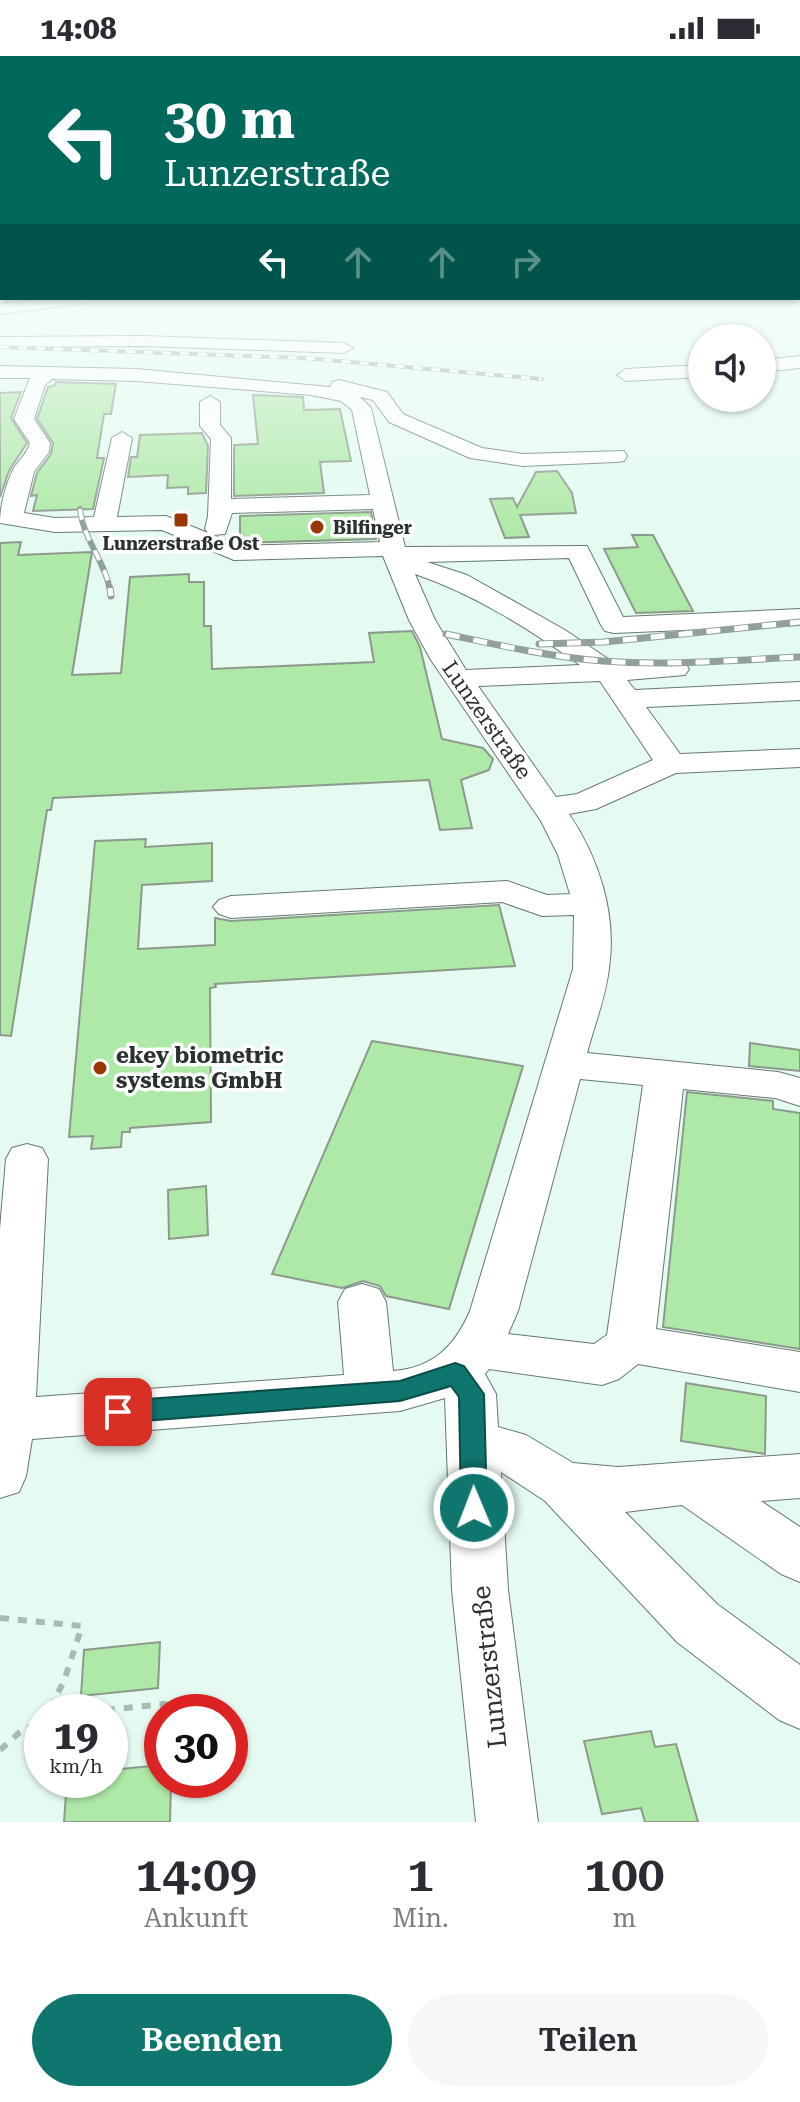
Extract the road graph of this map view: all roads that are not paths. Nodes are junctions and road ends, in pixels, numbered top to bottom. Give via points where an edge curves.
1 (172, 368) edge
2 (0, 372) edge
3 (688, 372) edge
4 (48, 373) junction
5 (626, 375) dead end
6 (210, 402) dead end
7 (122, 438) dead end
8 (465, 450) junction
9 (434, 453) dead end
10 (616, 456) dead end
11 (381, 502) junction
12 (220, 506) junction
13 (6, 516) edge
14 (104, 524) junction
15 (213, 546) junction
16 (395, 555) junction
17 (800, 617) edge
18 (800, 636) edge
19 (576, 649) junction
20 (675, 669) dead end
21 (608, 672) junction
22 (457, 679) junction
23 (800, 691) edge
24 (626, 699) junction
25 (800, 758) edge
26 (671, 764) junction
27 (548, 808) junction
28 (590, 904) junction
29 (231, 907) dead end
30 (564, 1064) junction
31 (665, 1074) junction
32 (800, 1092) edge
33 (27, 1159) dead end
34 (362, 1302) dead end
35 (630, 1344) junction
36 (468, 1358) junction
37 (800, 1372) edge
38 (370, 1393) junction
39 (10, 1420) junction
40 (473, 1445) junction
41 (0, 1476) edge
42 (800, 1476) edge
43 (690, 1482) junction
44 (564, 1485) junction
45 (800, 1557) edge
46 (800, 1700) edge
47 (507, 1822) edge

1 - 8 street via 362,390 380,396 408,425
2 - 4 street, Lunzerstraße
3 - 5 street
4 - 11 street, Lunzerstraße via 152,376 311,389 348,397 361,408
4 - 13 street via 36,383 24,419 40,443 38,452 23,471
6 - 12 street via 210,426 221,438
7 - 14 street
8 - 9 street
8 - 10 street via 523,460
11 - 12 street
11 - 16 street, Lunzerstraße
12 - 15 street
13 - 14 street via 55,525
14 - 15 street via 166,523
15 - 16 street via 250,554
16 - 17 street via 578,551 614,625
16 - 19 street via 458,580
16 - 22 street, Lunzerstraße via 422,620
18 - 19 street
19 - 21 street
20 - 21 street
21 - 22 street
21 - 24 street
22 - 27 street, Lunzerstraße
23 - 24 street
24 - 26 street
25 - 26 street
26 - 27 street via 585,802
27 - 28 street, Lunzerstraße via 575,855
28 - 29 street via 542,906 507,891
28 - 30 street, Lunzerstraße via 591,969
30 - 31 street
30 - 36 street, Lunzerstraße via 494,1311
31 - 32 street via 778,1085
31 - 35 street
33 - 39 street
34 - 38 street
35 - 36 street via 602,1365 495,1352
35 - 37 street
36 - 38 street via 427,1385
36 - 40 street, Lunzerstraße
38 - 39 street
39 - 41 street
40 - 44 street via 508,1450
40 - 47 street, Lunzerstraße via 480,1590
42 - 43 street
43 - 44 street via 618,1490
43 - 45 street
44 - 46 street via 697,1623

